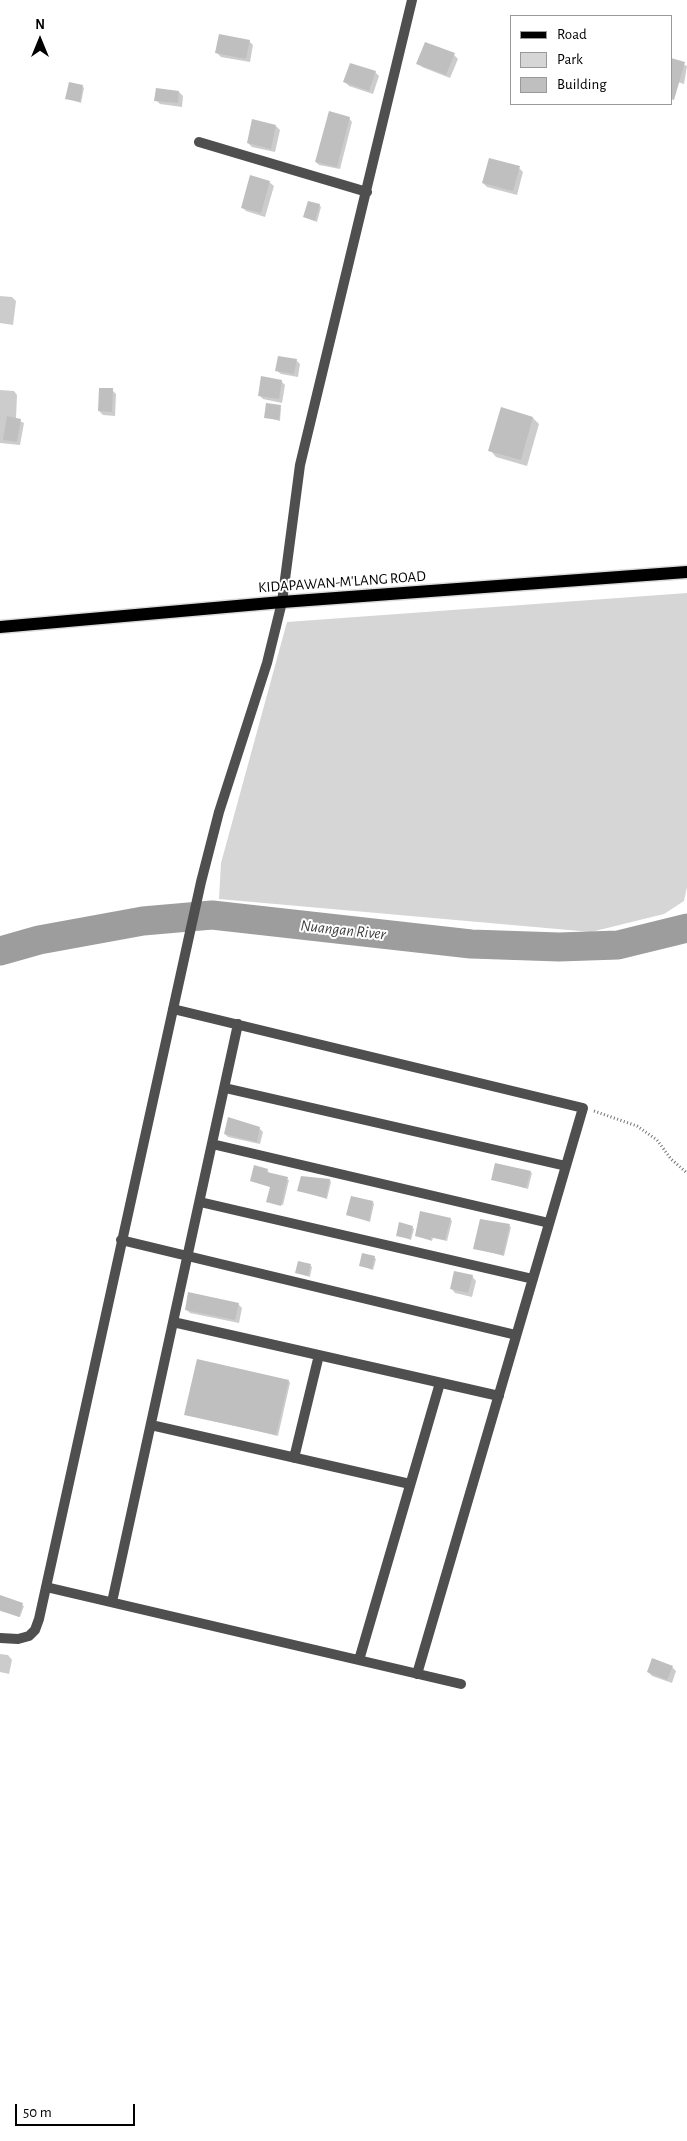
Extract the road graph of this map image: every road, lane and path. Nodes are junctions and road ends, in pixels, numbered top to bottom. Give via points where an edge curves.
1 (412, 0) edge
2 (198, 142) dead end
3 (366, 192) junction
4 (687, 572) edge
5 (282, 602) junction
6 (0, 627) edge
7 (173, 1009) junction
8 (238, 1024) junction
9 (224, 1088) junction
10 (583, 1108) junction
11 (212, 1144) junction
12 (566, 1166) junction
13 (687, 1173) edge
14 (200, 1202) junction
15 (549, 1223) junction
16 (121, 1240) junction
17 (187, 1257) junction
18 (533, 1279) junction
19 (173, 1322) junction
20 (516, 1335) junction
21 (319, 1355) junction
22 (440, 1383) junction
23 (499, 1396) junction
24 (151, 1425) junction
25 (294, 1458) junction
26 (410, 1484) junction
27 (46, 1587) junction
28 (112, 1602) junction
29 (0, 1638) edge
30 (359, 1660) junction
31 (417, 1674) junction
32 (460, 1684) dead end

1 - 3 street
2 - 3 street
3 - 5 street via 300,465
4 - 5 main road, KIDAPAWAN-M'LANG ROAD
5 - 6 main road, KIDAPAWAN-M'LANG ROAD
5 - 7 street via 267,663 219,812
7 - 8 street
7 - 16 street
8 - 9 street
8 - 10 street
9 - 11 street
9 - 12 street
10 - 12 street
10 - 13 path via 637,1126 657,1140
11 - 14 street
11 - 15 street
12 - 15 street
14 - 17 street
14 - 18 street
15 - 18 street
16 - 17 street
16 - 27 street
17 - 19 street
17 - 20 street
18 - 20 street
19 - 21 street
19 - 24 street
20 - 23 street
21 - 22 street
21 - 25 street
22 - 23 street
22 - 26 street
23 - 31 street
24 - 25 street
24 - 28 street
25 - 26 street
26 - 30 street
27 - 28 street
27 - 29 street via 35,1630 18,1639
28 - 30 street
30 - 31 street
31 - 32 street

